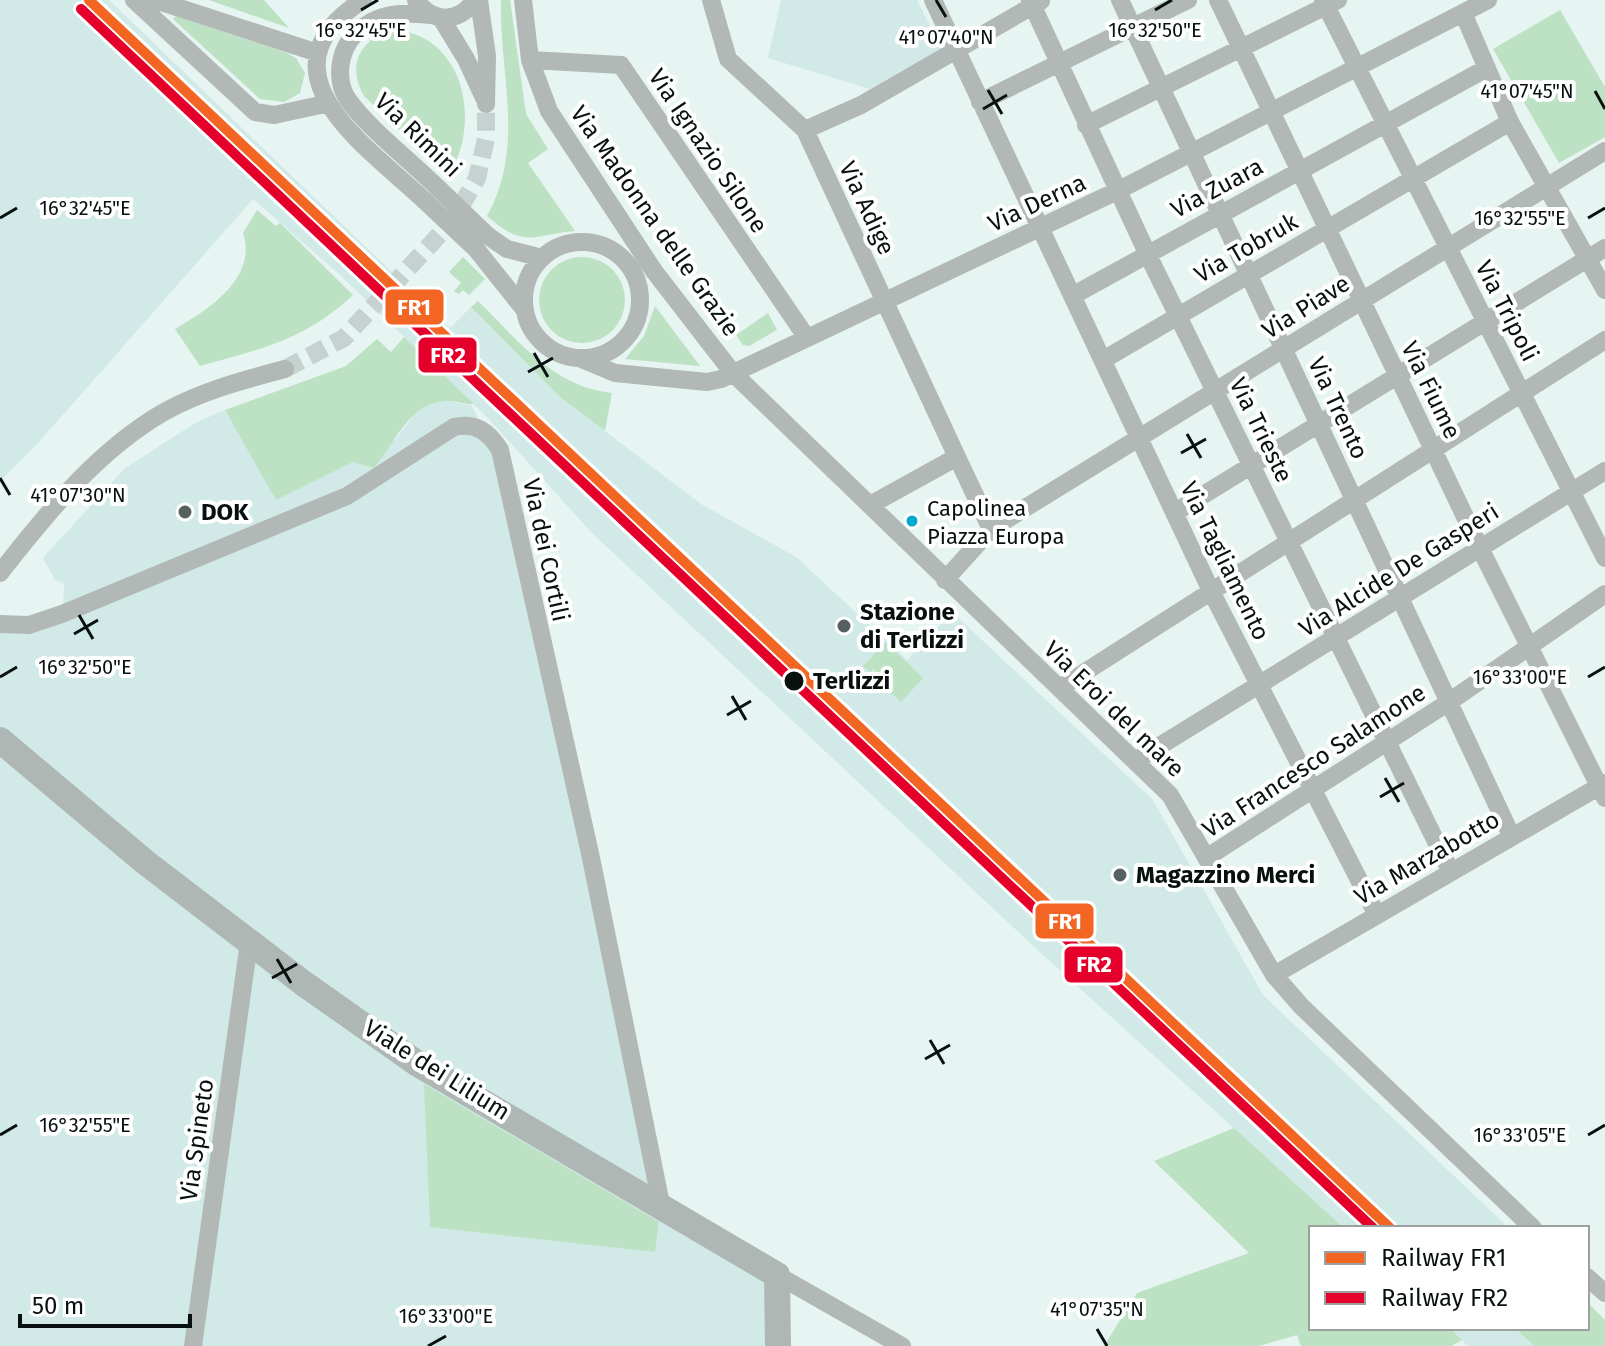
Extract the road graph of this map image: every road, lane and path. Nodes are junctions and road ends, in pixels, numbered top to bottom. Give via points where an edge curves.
1 (134, 0) edge
2 (155, 0) edge
3 (363, 0) edge
4 (416, 0) edge
5 (477, 0) edge
6 (523, 0) edge
7 (711, 0) edge
8 (933, 0) edge
9 (1120, 0) edge
10 (1188, 0) edge
11 (1218, 0) edge
12 (1488, 0) edge
13 (1035, 2) edge
14 (1329, 2) edge
15 (1464, 15) junction
16 (436, 17) junction
17 (1132, 27) junction
18 (1241, 48) junction
19 (956, 50) junction
20 (318, 53) junction
21 (530, 60) junction
22 (1058, 63) junction
23 (1487, 68) junction
24 (1358, 69) junction
25 (1161, 88) junction
26 (980, 102) junction
27 (325, 104) junction
28 (1271, 111) junction
29 (1510, 122) junction
30 (1386, 124) junction
31 (1086, 125) junction
32 (805, 130) junction
33 (1605, 151) edge
34 (1191, 153) junction
35 (1299, 171) junction
36 (1413, 178) junction
37 (1545, 188) junction
38 (1117, 191) junction
39 (432, 194) junction
40 (1220, 214) junction
41 (1039, 229) junction
42 (1327, 229) junction
43 (482, 243) junction
44 (1448, 247) junction
45 (1605, 248) edge
46 (1147, 253) junction
47 (542, 258) junction
48 (1587, 259) junction
49 (625, 261) junction
50 (654, 271) junction
51 (1248, 274) junction
52 (1605, 290) edge
53 (1072, 296) junction
54 (884, 301) junction
55 (1362, 301) junction
56 (524, 309) junction
57 (1178, 316) junction
58 (1486, 321) junction
59 (807, 338) junction
60 (1605, 340) edge
61 (1283, 349) junction
62 (579, 358) junction
63 (1103, 360) junction
64 (285, 369) tunnel mouth
65 (733, 373) junction
66 (1397, 376) junction
67 (1215, 391) junction
68 (1522, 394) junction
69 (1318, 423) junction
70 (1138, 438) junction
71 (1434, 453) junction
72 (957, 457) junction
73 (1251, 465) junction
74 (1605, 471) edge
75 (1572, 492) junction
76 (1355, 502) junction
77 (872, 504) junction
78 (1174, 513) junction
79 (991, 529) junction
80 (1290, 544) junction
81 (1480, 548) junction
82 (1605, 558) edge
83 (0, 573) edge
84 (945, 580) junction
85 (1212, 593) junction
86 (1605, 594) edge
87 (1399, 597) junction
88 (0, 624) edge
89 (1335, 638) junction
90 (1528, 648) junction
91 (1259, 684) junction
92 (1060, 688) junction
93 (1449, 702) junction
94 (1, 739) edge
95 (1387, 743) junction
96 (1137, 760) junction
97 (1603, 789) edge
98 (1315, 790) junction
99 (1512, 837) junction
100 (1206, 858) junction
101 (1451, 872) junction
102 (1377, 915) junction
103 (249, 942) junction
104 (1274, 975) junction
105 (661, 1204) junction
106 (1531, 1226) edge
107 (777, 1275) junction
108 (1589, 1279) edge
109 (1605, 1293) edge
110 (193, 1346) edge
111 (778, 1346) edge
112 (902, 1346) edge

1 - 27 street via 255,112 274,115
2 - 20 street
3 - 20 street via 335,22
4 - 16 street
5 - 16 street via 461,15
5 - 16 street via 487,56 486,104 466,59
6 - 21 street, Via Madonna delle Grazie
7 - 32 street, Via Adige via 728,59
8 - 19 street, Via Tagliamento
9 - 17 street, Via Trento
10 - 17 street
11 - 18 street, Via Fiume
12 - 15 street, Via Derna
13 - 19 street
13 - 22 street, Via Trieste
14 - 18 street
14 - 24 street, Via Tripoli
15 - 23 street
15 - 24 street, Via Derna
16 - 39 street, Via Rimini via 376,18 352,37 340,71 349,101
17 - 22 street
17 - 25 street, Via Trento
18 - 25 street
18 - 28 street, Via Fiume
19 - 26 street, Via Tagliamento
19 - 32 street via 861,105
20 - 27 street
21 - 50 street, Via Madonna delle Grazie via 549,111
21 - 59 street, Via Ignazio Silone via 621,65
22 - 26 street
22 - 31 street, Via Trieste
23 - 29 street
23 - 30 street, Via Zuara
24 - 28 street, Via Derna
24 - 30 street, Via Tripoli
25 - 31 street
25 - 34 street, Via Trento
26 - 41 street, Via Tagliamento
27 - 39 street, Via Rimini
28 - 34 street, Via Derna
28 - 35 street, Via Fiume
29 - 36 street, Via Tobruk
29 - 37 street
30 - 35 street, Via Zuara
30 - 36 street, Via Tripoli
31 - 38 street, Via Trieste
32 - 54 street, Via Adige
33 - 37 street, Via Piave
34 - 38 street, Via Derna
34 - 40 street, Via Trento
35 - 40 street, Via Zuara
35 - 42 street, Via Fiume
36 - 42 street, Via Tobruk
36 - 44 street, Via Tripoli
37 - 44 street, Via Piave
37 - 48 street
38 - 41 street, Via Derna
38 - 46 street, Via Trieste
39 - 43 street, Via Rimini, bridge
40 - 46 street, Via Zuara
40 - 51 street, Via Trento
41 - 53 street, Via Tagliamento
41 - 54 street, Via Derna
42 - 51 street, Via Tobruk
42 - 55 street, Via Fiume
43 - 47 street, Via Rimini
43 - 56 street, Via Rimini
44 - 55 street, Via Piave
44 - 58 street, Via Tripoli
45 - 48 street
46 - 53 street, Via Zuara
46 - 57 street, Via Trieste
47 - 49 street via 566,244 584,242
47 - 56 street via 526,284
48 - 52 street
48 - 58 street
49 - 50 street
49 - 62 street via 638,285 636,321 614,349
50 - 65 street, Via Madonna delle Grazie
51 - 57 street, Via Tobruk
51 - 61 street, Via Trento
53 - 63 street, Via Tagliamento
54 - 59 street, Via Derna
54 - 72 street, Via Adige
55 - 61 street, Via Piave
55 - 66 street, Via Fiume
56 - 62 street via 530,328 543,343
57 - 63 street, Via Tobruk
57 - 67 street, Via Trieste
58 - 66 street
58 - 68 street, Via Tripoli
59 - 65 street, Via Derna
60 - 68 street
61 - 67 street, Via Piave
61 - 69 street, Via Trento
62 - 65 street via 615,373 714,382
63 - 70 street, Via Tagliamento
64 - 83 street via 209,391 136,430 76,483
65 - 77 street, Via Madonna delle Grazie
66 - 69 street
66 - 71 street, Via Fiume
67 - 70 street, Via Piave
67 - 73 street, Via Trieste
68 - 71 street
68 - 75 street, Via Tripoli
69 - 73 street
69 - 76 street, Via Trento
70 - 78 street, Via Tagliamento
70 - 79 street, Via Piave
71 - 76 street
71 - 81 street, Via Fiume
72 - 77 street
72 - 79 street, Via Adige
73 - 78 street
73 - 80 street, Via Trieste
74 - 75 street, Via Alcide De Gasperi
75 - 81 street, Via Alcide De Gasperi
75 - 82 street, Via Tripoli
76 - 80 street
76 - 87 street, Via Trento
77 - 84 street, Via Eroi del mare
78 - 85 street, Via Tagliamento
79 - 84 street, Via Piave
80 - 85 street
80 - 89 street, Via Trieste
81 - 87 street, Via Alcide De Gasperi
81 - 90 street, Via Fiume
84 - 92 street, Via Eroi del mare
85 - 91 street, Via Tagliamento
85 - 92 street
86 - 90 street, Via Francesco Salamone
87 - 89 street, Via Alcide De Gasperi
87 - 93 street, Via Trento
88 - 105 street, Via dei Cortili via 29,625 62,614 347,496 448,430 463,425 484,430 500,450
89 - 91 street, Via Alcide De Gasperi
89 - 95 street, Via Trieste
90 - 93 street, Via Francesco Salamone
90 - 97 street, Via Fiume
91 - 96 street, Via Alcide De Gasperi
91 - 98 street, Via Tagliamento
92 - 96 street, Via Eroi del mare
93 - 95 street, Via Francesco Salamone
93 - 99 street, Via Trento
94 - 103 main road, Viale dei Lilium via 124,845
95 - 98 street, Via Francesco Salamone
95 - 101 street, Via Trieste
96 - 100 street, Via Eroi del mare via 1170,795
97 - 99 street, Via Marzabotto
98 - 100 street, Via Francesco Salamone
98 - 102 street, Via Tagliamento
99 - 101 street, Via Marzabotto
100 - 104 street, Via Eroi del mare
101 - 102 street, Via Marzabotto
102 - 104 street, Via Marzabotto
103 - 105 main road, Viale dei Lilium via 418,1064
103 - 110 street, Via Spineto
104 - 106 street, Via Eroi del mare
105 - 107 main road, Viale dei Lilium
107 - 111 main road
107 - 112 street, Viale dei Lilium
108 - 109 street

